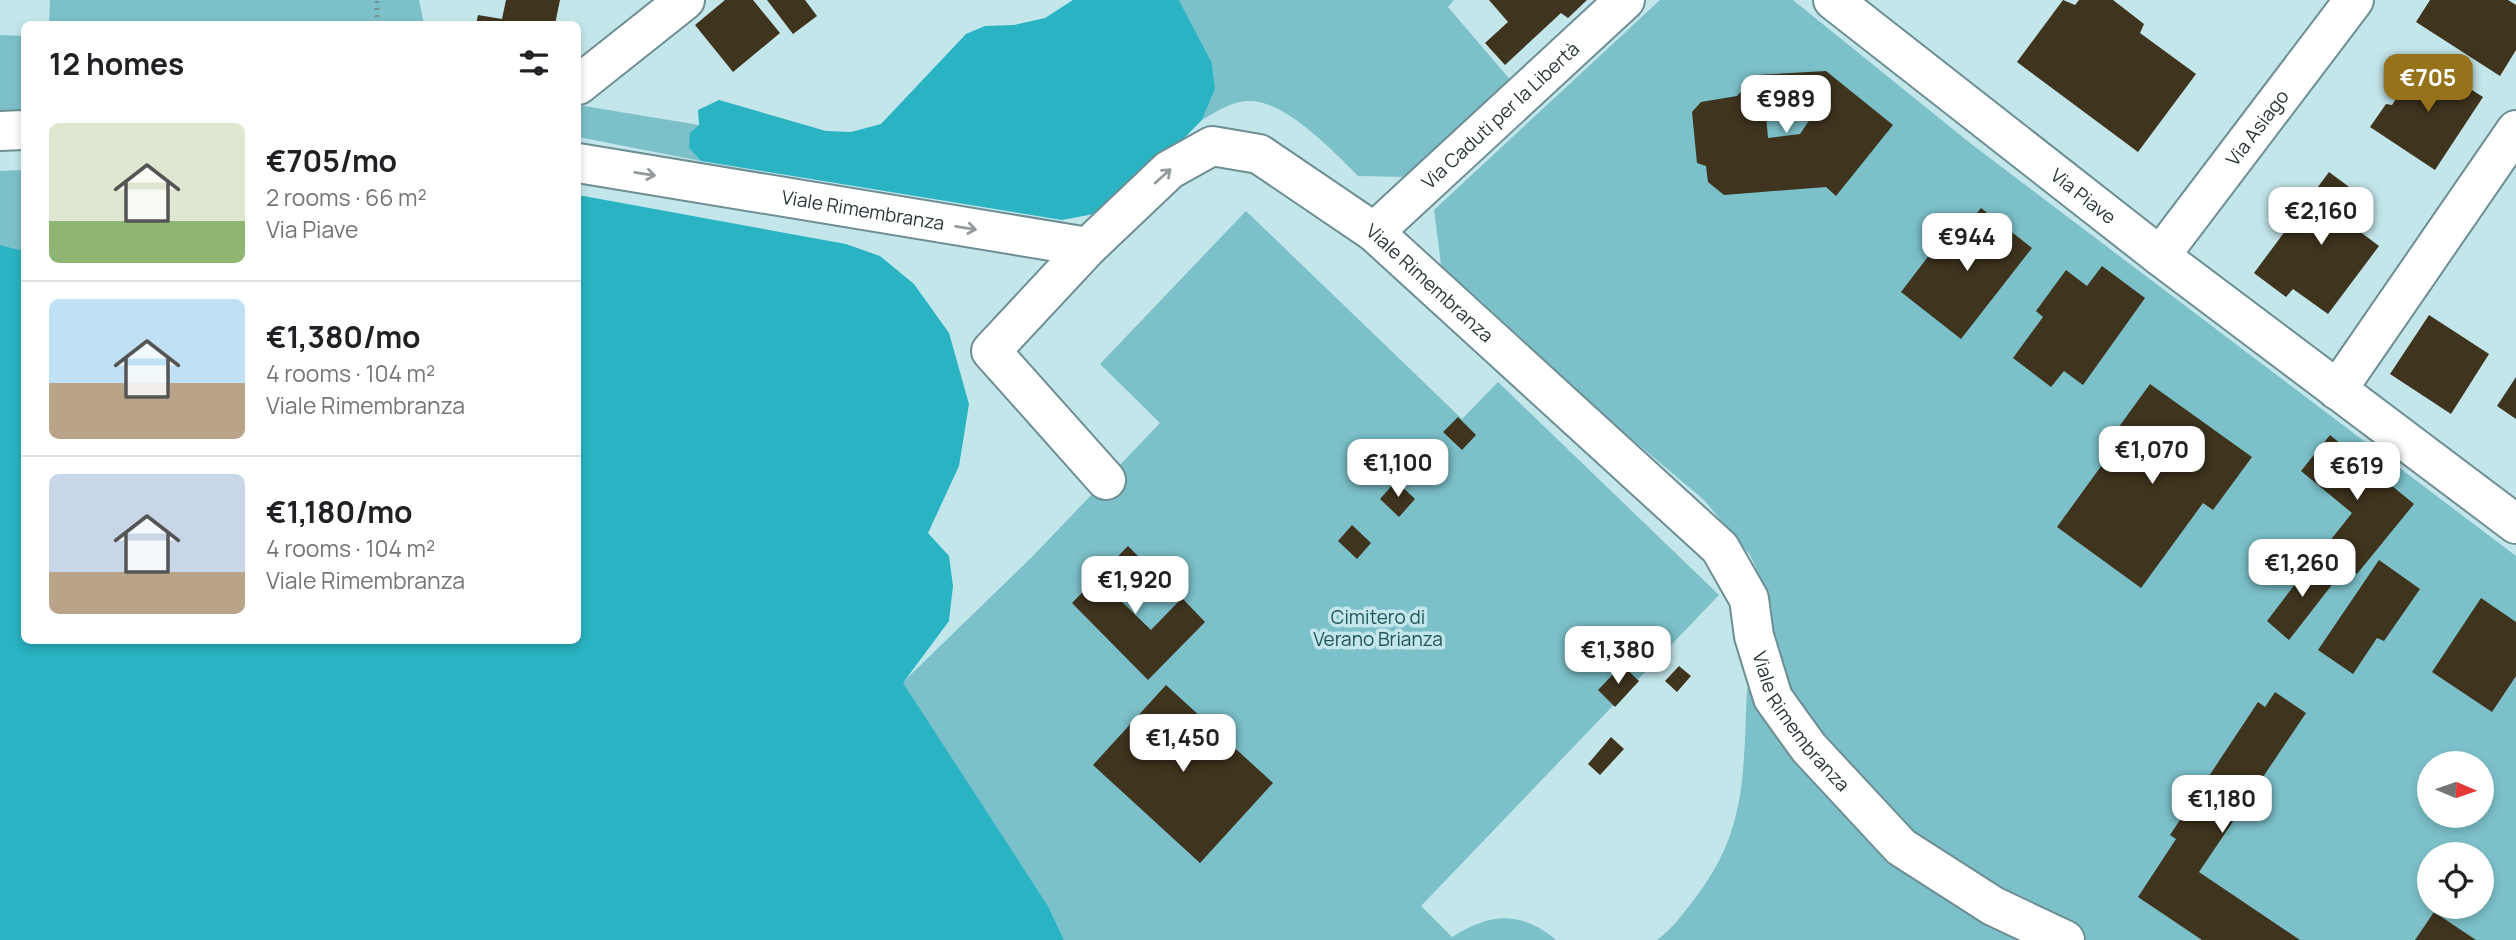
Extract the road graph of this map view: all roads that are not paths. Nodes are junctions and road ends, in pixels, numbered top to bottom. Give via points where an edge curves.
1 (685, 0) edge
2 (1625, 0) edge
3 (1833, 0) edge
4 (2354, 0) edge
5 (581, 83) edge
6 (21, 130) edge
7 (2516, 130) edge
8 (0, 131) edge
9 (581, 163) edge
10 (1374, 232) junction
11 (1088, 247) junction
12 (2160, 256) junction
13 (2337, 390) junction
14 (1106, 480) dead end
15 (2516, 524) edge
16 (2065, 940) edge

1 - 5 street
2 - 10 street, Via Caduti per la Libertà
3 - 12 street, Via Piave
4 - 12 street, Via Asiago
6 - 8 street
7 - 13 street
9 -> 11 street, Viale Rimembranza
11 -> 10 street, Viale Rimembranza via 1169,170 1212,146 1259,155
10 - 16 street, Viale Rimembranza via 1720,548 1749,599 1754,636 1773,698 1809,748 1901,847 1993,906
11 - 14 street via 991,351
12 - 13 street, Via Piave
13 - 15 street, Via Piave

